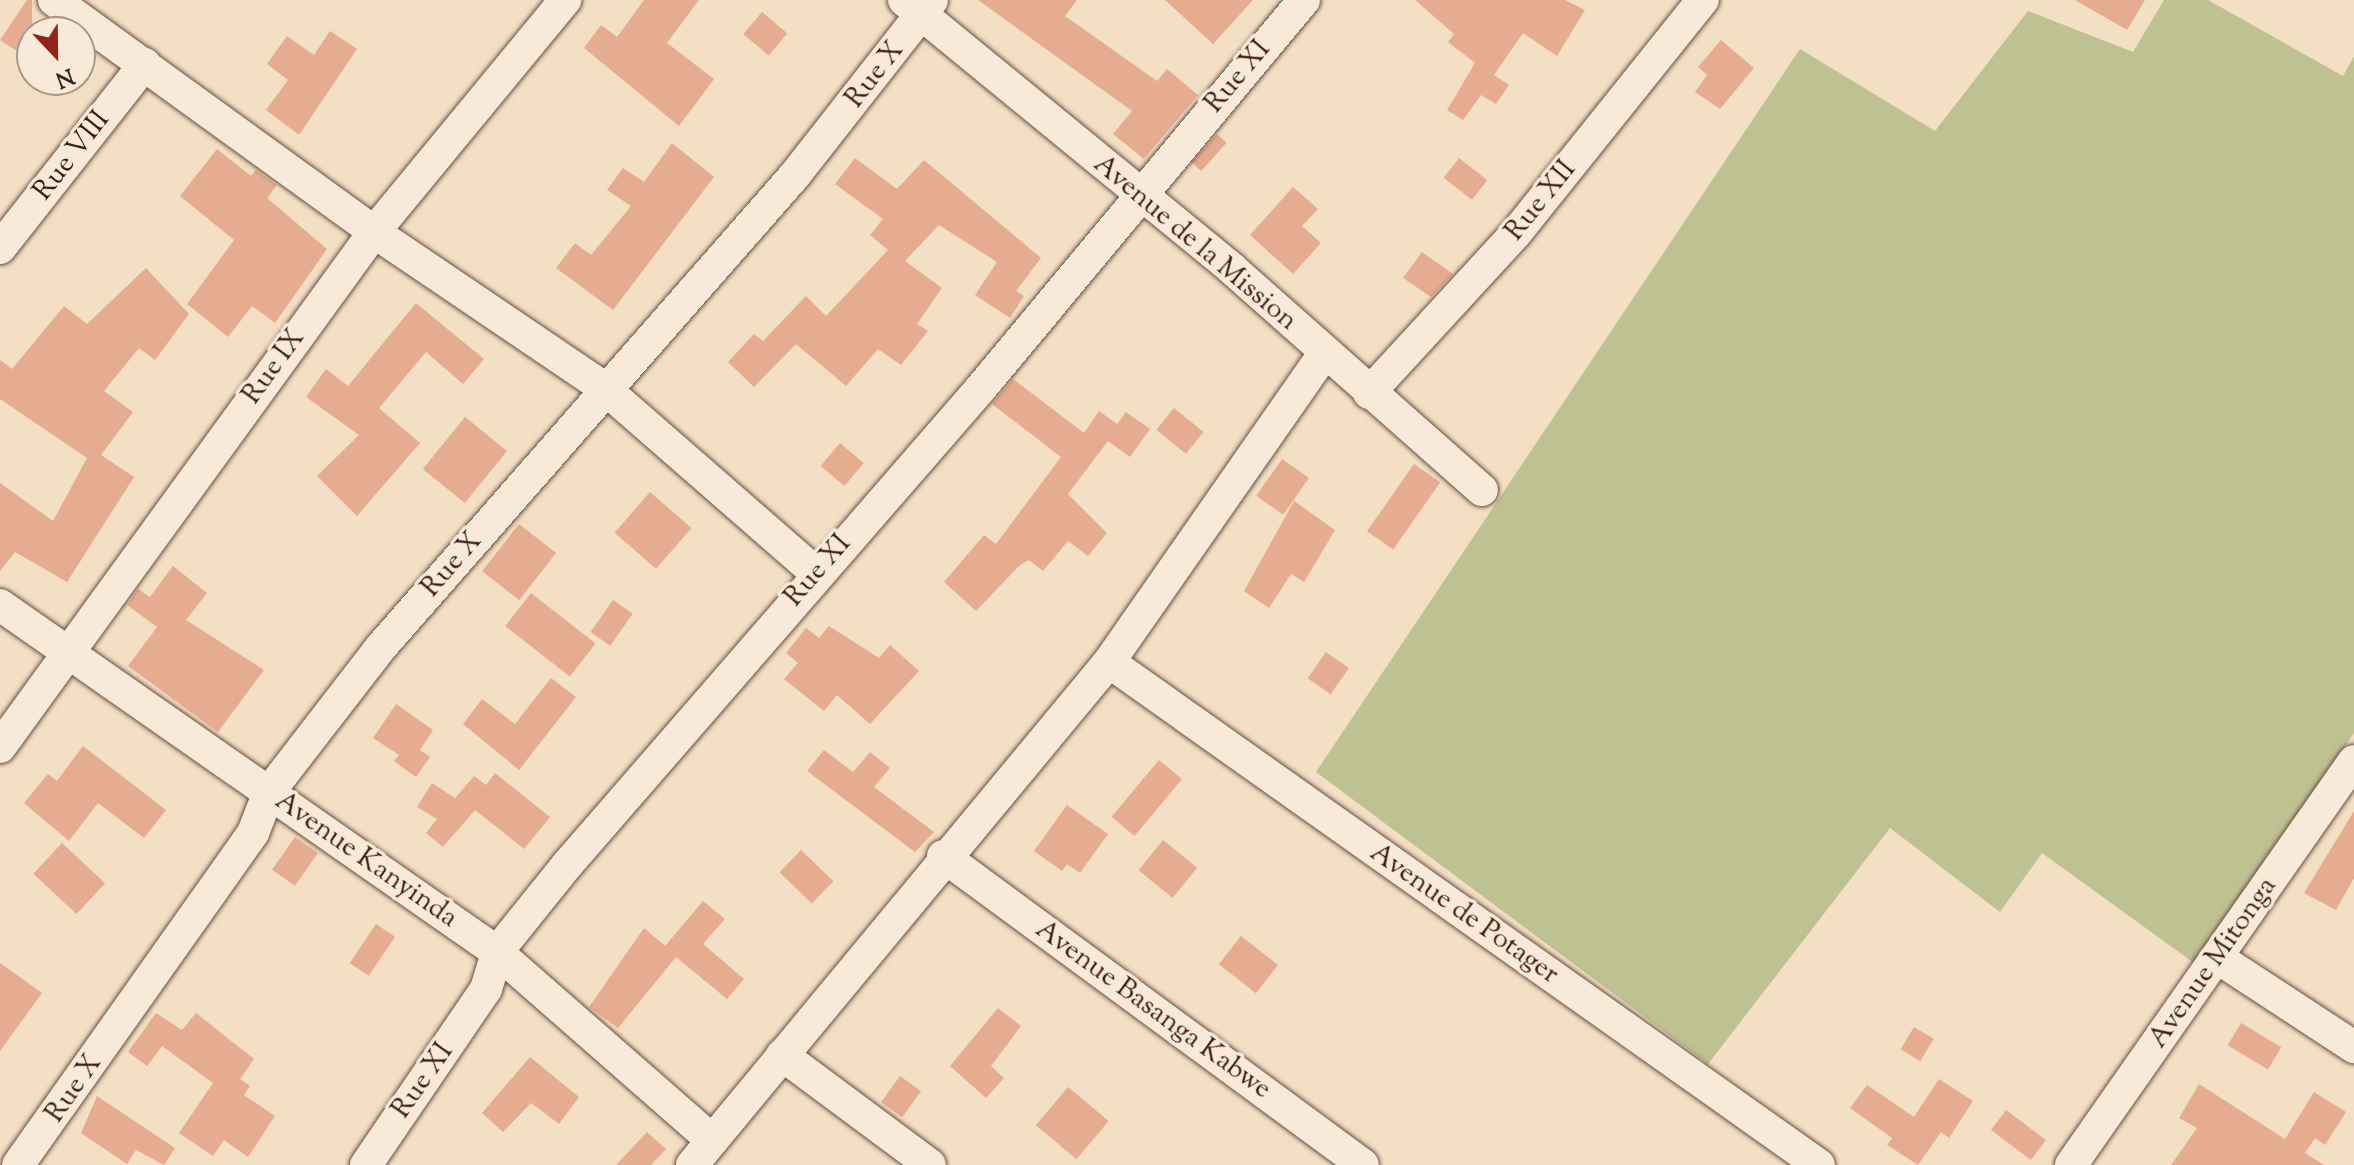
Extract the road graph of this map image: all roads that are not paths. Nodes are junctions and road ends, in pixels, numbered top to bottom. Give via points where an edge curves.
1 (54, 0) edge
2 (565, 0) edge
3 (1304, 0) edge
4 (1703, 0) edge
5 (919, 4) edge
6 (145, 64) junction
7 (1138, 196) junction
8 (374, 232) junction
9 (0, 248) edge
10 (1324, 354) junction
11 (604, 388) junction
12 (1369, 393) junction
13 (1482, 490) dead end
14 (816, 573) junction
15 (0, 605) edge
16 (68, 648) junction
17 (1109, 662) junction
18 (0, 747) edge
19 (2354, 761) edge
20 (269, 792) junction
21 (943, 856) junction
22 (497, 952) junction
23 (2218, 958) junction
24 (2354, 1047) edge
25 (782, 1055) junction
26 (712, 1140) junction
27 (18, 1165) edge
28 (366, 1165) edge
29 (692, 1165) edge
30 (930, 1165) edge
31 (1363, 1165) edge
32 (1819, 1165) edge
33 (2071, 1165) edge

1 - 6 street
2 - 8 street, Rue IX
3 - 7 street, Rue XI
4 - 12 street, Rue XII via 1516,233
5 - 7 street, Avenue de la Mission
5 - 11 street, Rue X via 795,175
6 - 8 street
6 - 9 street, Rue VIII
7 - 10 street, Avenue de la Mission via 1231,268
7 - 14 street, Rue XI via 981,388
8 - 11 street
8 - 16 street, Rue IX
10 - 12 street, Avenue de la Mission
10 - 17 street
11 - 14 street
11 - 20 street, Rue X via 382,646
12 - 13 street, Avenue de la Mission
14 - 22 street, Rue XI
15 - 16 street, Avenue Kanyinda
16 - 18 street, Rue IX
16 - 20 street, Avenue Kanyinda
17 - 21 street
17 - 32 street, Avenue de Potager
19 - 23 street, Avenue Mitonga
20 - 22 street, Avenue Kanyinda
20 - 27 street, Rue X via 253,833
21 - 25 street
21 - 31 street, Avenue Basanga Kabwe
22 - 26 street, Avenue Kanyinda
22 - 28 street, Rue XI via 486,989
23 - 24 street
23 - 33 street, Avenue Mitonga
25 - 26 street
25 - 30 street
26 - 29 street

